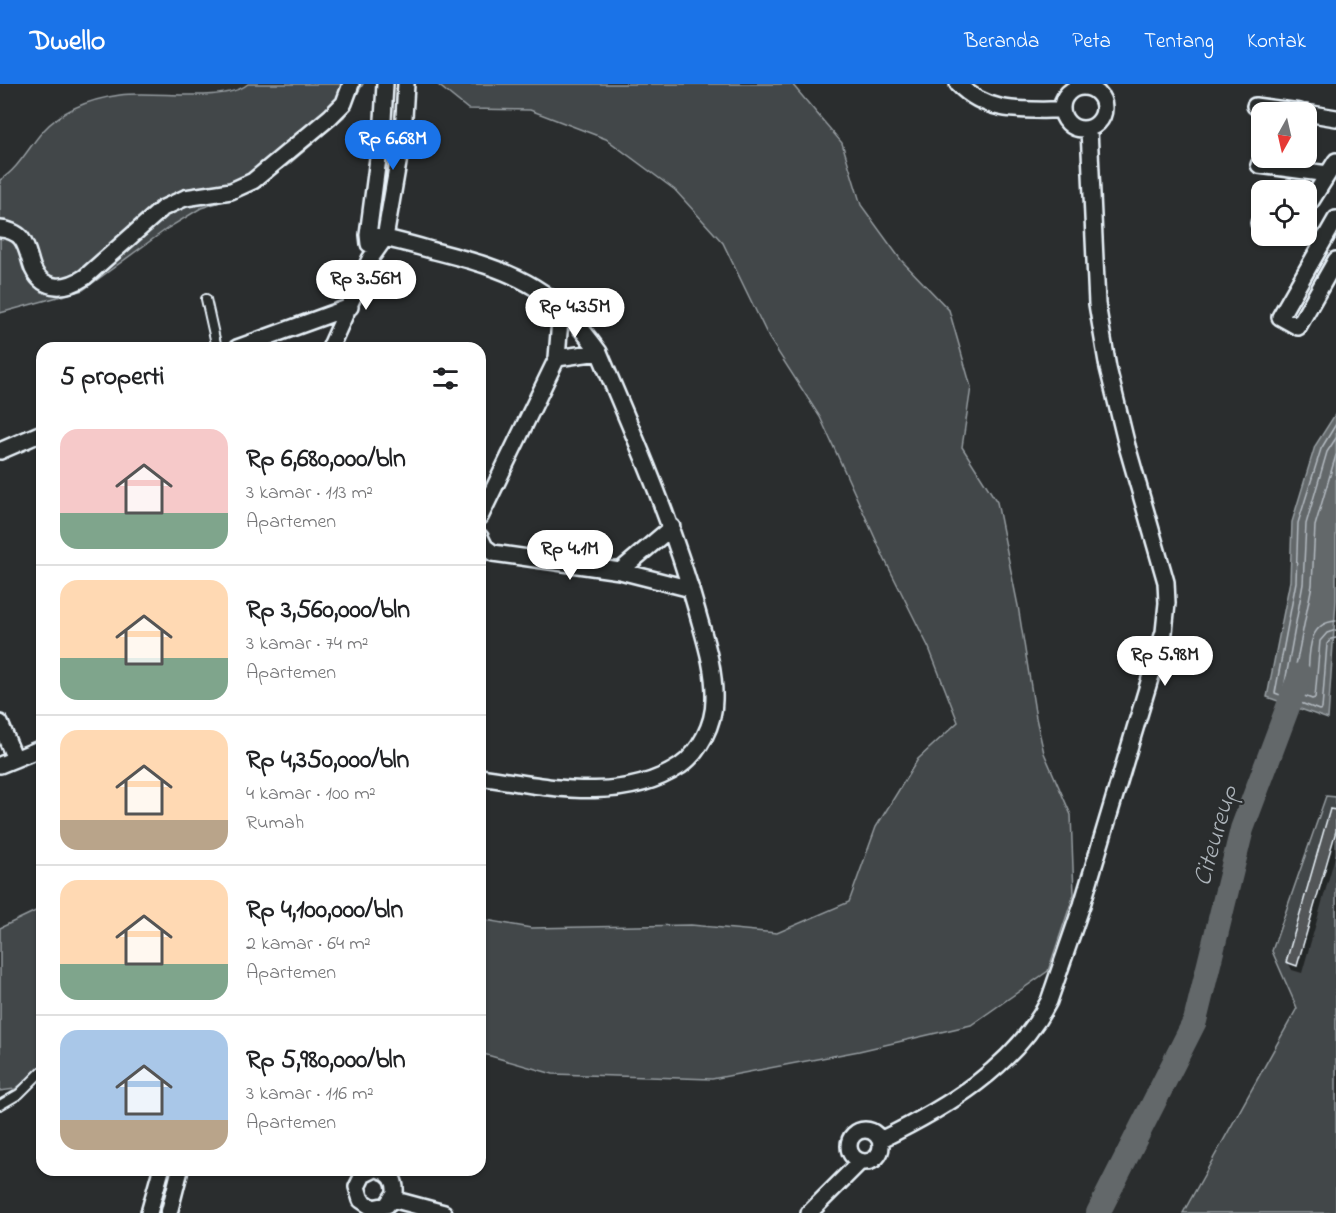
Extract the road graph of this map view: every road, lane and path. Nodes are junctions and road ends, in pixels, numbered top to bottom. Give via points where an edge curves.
1 (351, 84) edge
2 (385, 84) edge
3 (406, 84) edge
4 (958, 84) edge
5 (1087, 86) edge
6 (1062, 110) junction
7 (1317, 115) edge
8 (1336, 118) edge
9 (1089, 129) junction
10 (1317, 167) edge
11 (1332, 167) edge
12 (1317, 191) edge
13 (1336, 219) edge
14 (0, 228) edge
15 (368, 235) junction
16 (385, 238) junction
17 (370, 259) junction
18 (1336, 260) edge
19 (206, 299) dead end
20 (350, 307) junction
21 (561, 307) junction
22 (216, 342) edge
23 (254, 342) edge
24 (333, 342) edge
25 (599, 352) junction
26 (557, 358) junction
27 (36, 436) edge
28 (0, 452) edge
29 (486, 505) edge
30 (672, 527) junction
31 (487, 554) edge
32 (620, 571) junction
33 (691, 589) junction
34 (0, 723) edge
35 (36, 750) edge
36 (7, 762) edge
37 (486, 778) edge
38 (36, 1077) edge
39 (0, 1105) edge
40 (880, 1140) junction
41 (860, 1162) junction
42 (159, 1176) edge
43 (178, 1176) edge
44 (362, 1176) edge
45 (391, 1176) edge
46 (392, 1200) junction
47 (372, 1210) edge
48 (149, 1213) edge
49 (169, 1213) edge
50 (444, 1213) edge
51 (809, 1213) edge

1 - 14 street via 344,103 330,117 253,181 231,191 185,198 163,208 74,285 47,283 34,271 20,236
2 - 15 street
3 - 16 street via 403,134
4 - 6 street via 994,107
5 - 6 street via 1066,95
5 - 9 street via 1101,96 1104,104 1101,119
6 - 9 street via 1063,117 1074,128
7 - 8 street
9 - 40 street via 1097,304 1127,446 1166,582 1164,632 1049,1001 1019,1044 966,1092
10 - 11 street
11 - 12 street
13 - 18 street via 1280,317 1298,327
15 - 16 street
15 - 17 street
16 - 17 street
16 - 21 street via 482,264 534,287
17 - 20 street
19 - 22 lane
20 - 23 street
20 - 24 street
21 - 25 street
21 - 26 street
25 - 26 street
25 - 30 street
26 - 29 street
27 - 28 street
30 - 32 street
30 - 33 street
31 - 32 street
32 - 33 street
33 - 37 street via 710,655 714,702 706,733 694,753 661,776 615,789
34 - 36 street
35 - 36 street
38 - 39 lane
40 - 41 street via 882,1147 874,1160
40 - 41 street via 867,1130 851,1137 849,1149
41 - 51 street
42 - 48 street
43 - 49 street
44 - 47 street via 357,1187 361,1200
45 - 46 street via 395,1193
46 - 47 street
46 - 50 street

